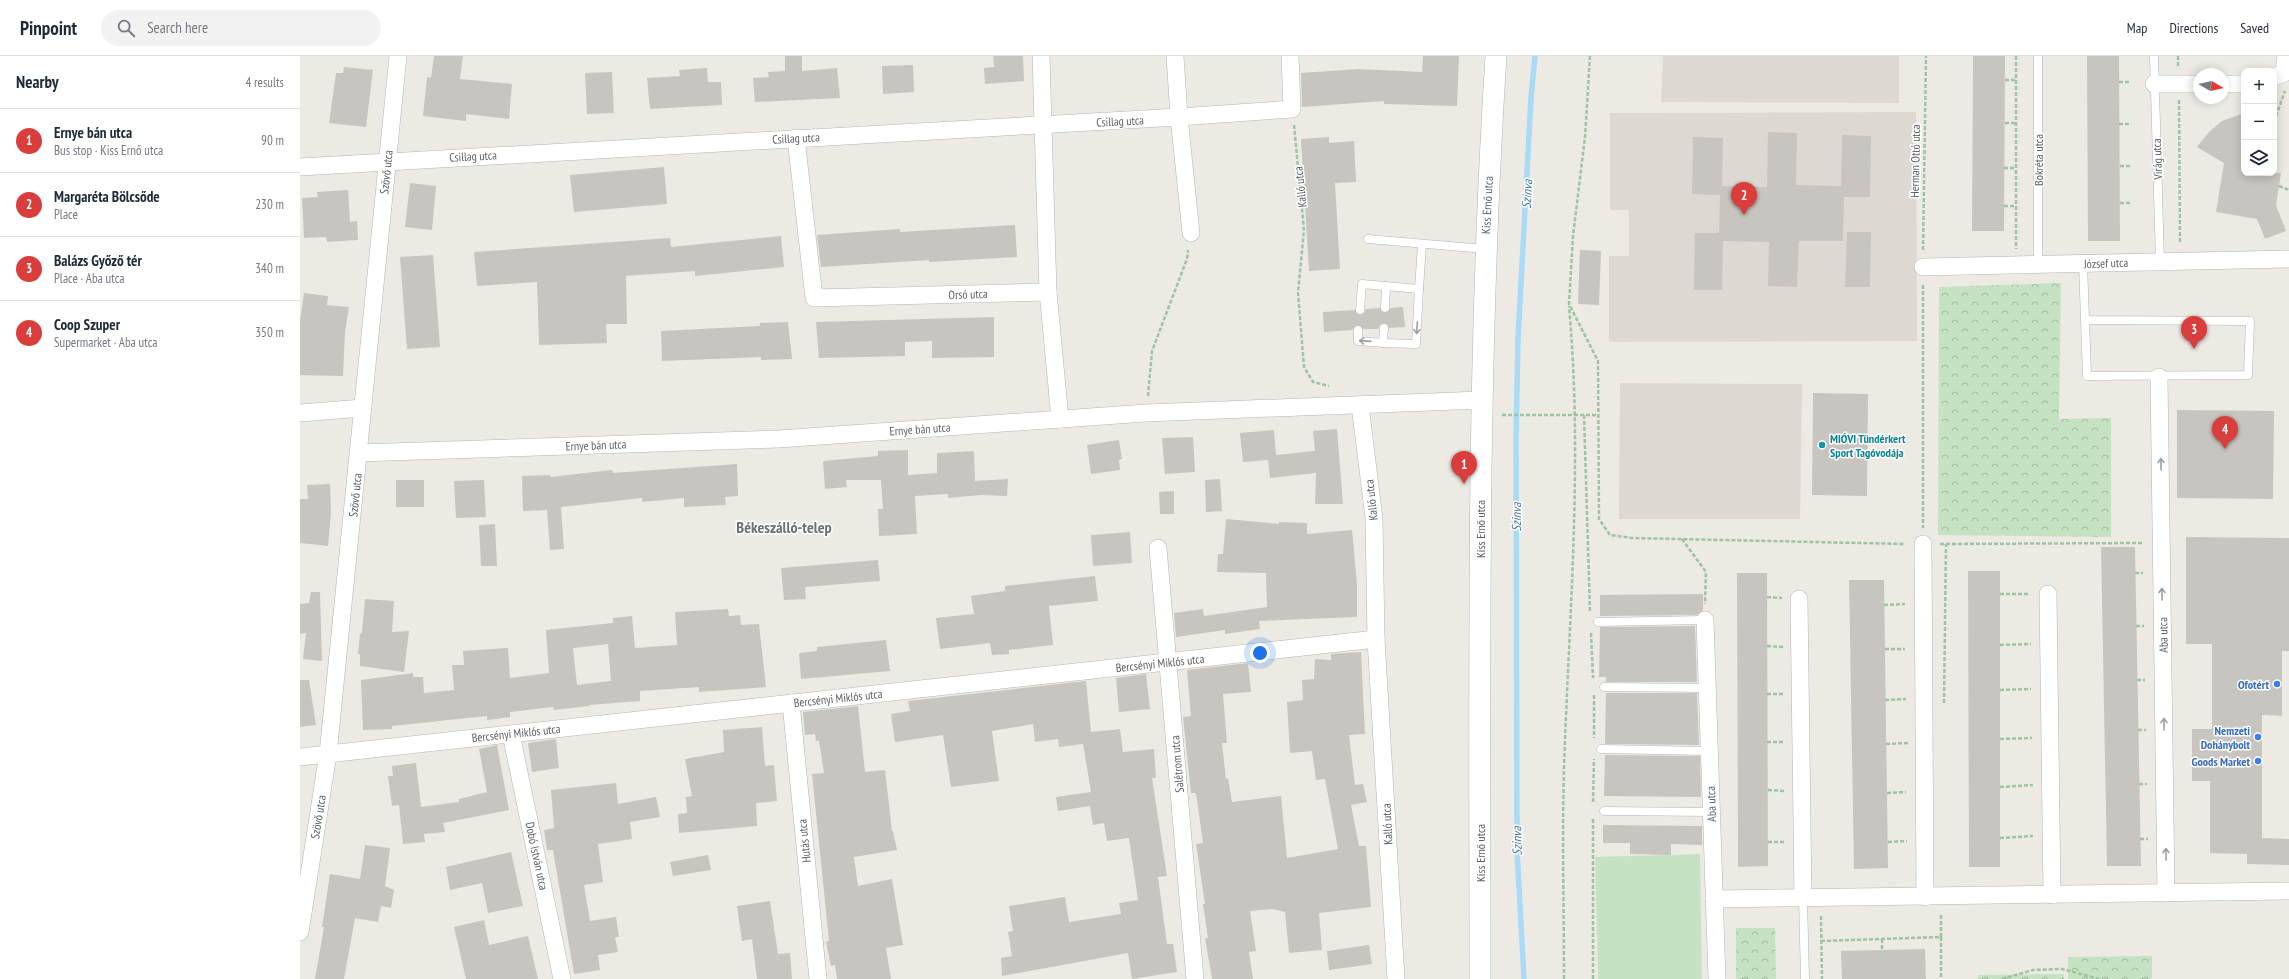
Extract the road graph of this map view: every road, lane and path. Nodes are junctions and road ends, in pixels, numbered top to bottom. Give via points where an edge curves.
1 (398, 56) edge
2 (1041, 56) edge
3 (1175, 56) edge
4 (1290, 56) edge
5 (1496, 56) edge
6 (1590, 56) edge
7 (1926, 56) edge
8 (2016, 56) edge
9 (2038, 56) edge
10 (2154, 56) edge
11 (2178, 56) edge
12 (2286, 56) edge
13 (2277, 76) edge
14 (2005, 80) dead end
15 (2016, 80) junction
16 (2119, 82) dead end
17 (2131, 82) dead end
18 (2154, 84) junction
19 (2179, 84) junction
20 (2193, 84) edge
21 (2229, 84) edge
22 (2241, 84) edge
23 (2286, 89) dead end
24 (1292, 109) junction
25 (2277, 113) edge
26 (1179, 118) junction
27 (2005, 123) dead end
28 (2016, 123) junction
29 (2119, 124) dead end
30 (2132, 124) dead end
31 (1042, 125) junction
32 (796, 138) junction
33 (387, 161) junction
34 (2120, 166) dead end
35 (2132, 166) dead end
36 (300, 167) edge
37 (2004, 168) dead end
38 (2016, 168) junction
39 (2279, 186) dead end
40 (2289, 190) edge
41 (2132, 203) dead end
42 (2120, 204) dead end
43 (2004, 206) dead end
44 (2016, 206) junction
45 (1191, 233) joint
46 (1368, 239) dead end
47 (1422, 244) junction
48 (1485, 249) junction
49 (2180, 250) dead end
50 (2016, 253) dead end
51 (2289, 259) edge
52 (2160, 261) junction
53 (2083, 263) junction
54 (2038, 264) junction
55 (1923, 267) junction
56 (1386, 286) junction
57 (1419, 289) junction
58 (1048, 292) junction
59 (1569, 304) junction
60 (1385, 308) dead end
61 (1360, 310) dead end
62 (2085, 320) junction
63 (1384, 328) dead end
64 (1358, 330) dead end
65 (1383, 343) junction
66 (2160, 377) junction
67 (1332, 387) dead end
68 (1481, 400) junction
69 (1360, 405) junction
70 (363, 408) junction
71 (300, 413) edge
72 (1146, 413) junction
73 (1507, 415) dead end
74 (1575, 415) junction
75 (1584, 415) junction
76 (1597, 415) junction
77 (1060, 419) junction
78 (359, 453) junction
79 (1682, 539) junction
80 (2162, 543) junction
81 (1923, 544) junction
82 (1158, 548) dead end
83 (2000, 594) dead end
84 (2048, 594) joint
85 (1799, 599) dead end
86 (1590, 618) dead end
87 (1705, 620) junction
88 (1598, 622) dead end
89 (1376, 639) junction
90 (2049, 644) junction
91 (2000, 645) dead end
92 (1168, 662) junction
93 (1604, 687) dead end
94 (1707, 688) junction
95 (2050, 688) junction
96 (2000, 690) dead end
97 (791, 703) junction
98 (512, 734) junction
99 (2050, 737) junction
100 (2000, 739) dead end
101 (1602, 749) dead end
102 (1709, 751) junction
103 (328, 754) junction
104 (300, 757) edge
105 (2051, 785) junction
106 (2000, 787) dead end
107 (1604, 811) dead end
108 (1711, 812) junction
109 (2052, 835) junction
110 (2000, 838) dead end
111 (2289, 891) edge
112 (2166, 893) junction
113 (2052, 895) junction
114 (1925, 897) junction
115 (1803, 898) junction
116 (1820, 898) junction
117 (1714, 899) junction
118 (300, 932) edge
119 (1882, 939) junction
120 (1821, 941) junction
121 (1882, 950) dead end
122 (562, 979) edge
123 (818, 979) edge
124 (1195, 979) edge
125 (1396, 979) edge
126 (1480, 979) edge
127 (1564, 979) edge
128 (1717, 979) edge
129 (1805, 979) edge
130 (1822, 979) edge
131 (1941, 979) edge
132 (2002, 979) edge
133 (2099, 979) edge

1 - 33 street, Szövő utca
2 - 31 street
3 - 26 street
4 - 24 street
5 - 48 street, Kiss Ernő utca
6 - 59 path
7 - 55 path, Herman Ottó utca
8 - 15 path
9 - 54 lane, Bokréta utca
10 - 18 lane, Virág utca
11 - 19 path
12 - 13 street via 2284,73
14 - 15 path
15 - 28 path
16 - 17 path
18 - 19 street
18 - 52 lane, Virág utca
19 - 20 street
19 - 49 path
21 - 22 street
23 - 25 path
24 - 26 street, Csillag utca
24 - 67 path, Kalló utca via 1304,230 1298,292 1304,367 1313,382
26 - 31 street, Csillag utca
26 - 45 street
27 - 28 path
28 - 38 path
29 - 30 path
31 - 32 street, Csillag utca
31 - 58 street
32 - 33 street, Csillag utca
32 - 58 street, Orsó utca via 814,298
33 - 36 street, Csillag utca
33 - 70 street, Szövő utca
34 - 35 path
37 - 38 path
38 - 44 path
39 - 40 path
41 - 42 path
43 - 44 path
44 - 50 path
45 - 72 path via 1187,258 1152,351
46 - 47 lane
47 - 48 lane
47 - 57 lane
48 - 68 street, Kiss Ernő utca
51 - 52 street, József utca
52 - 53 street, József utca
53 - 54 street, József utca
53 - 62 lane
54 - 55 street, József utca
55 - 81 path, Herman Ottó utca
56 - 57 lane
56 - 60 lane
56 - 61 lane via 1362,284
57 -> 65 lane via 1416,344
58 - 77 street
59 - 74 path
59 - 76 path via 1598,361
62 - 66 lane via 2087,376
62 - 66 lane via 2250,321 2248,375
63 - 65 lane
65 -> 64 lane via 1358,341
80 -> 66 street, Aba utca
68 - 69 street, Ernye bán utca
68 - 126 street, Kiss Ernő utca
69 - 72 street, Ernye bán utca
69 - 89 street, Kalló utca via 1374,518
70 - 71 street
70 - 78 street, Szövő utca
72 - 77 street, Ernye bán utca
73 - 74 path
74 - 75 path
74 - 127 path via 1575,518 1564,770
75 - 76 path
75 - 86 path
76 - 79 path via 1599,519 1610,535
77 - 78 street, Ernye bán utca via 779,439
78 - 103 street, Szövő utca
79 - 81 path
79 - 87 path via 1706,572
80 - 81 path
112 -> 80 street, Aba utca
81 - 114 street
82 - 92 street, Salétrom utca
83 - 84 path
84 - 90 street
85 - 115 street
87 - 88 lane
87 - 94 street, Aba utca
89 - 92 street, Bercsényi Miklós utca
89 - 125 street, Kalló utca
90 - 91 path
90 - 95 street
92 - 97 street, Bercsényi Miklós utca
92 - 124 street, Salétrom utca
93 - 94 lane
94 - 102 street, Aba utca
95 - 96 path
95 - 99 street
97 - 98 street, Bercsényi Miklós utca
97 - 123 street, Hutás utca
98 - 103 street, Bercsényi Miklós utca
98 - 122 street, Dobó István utca
99 - 100 path
99 - 105 street
101 - 102 lane
102 - 108 street, Aba utca
103 - 104 street, Bercsényi Miklós utca
103 - 118 street, Szövő utca
105 - 106 path
105 - 109 street
107 - 108 lane
108 - 117 street, Aba utca
109 - 110 path
109 - 113 street
111 - 112 street
112 - 113 street
113 - 114 street
114 - 116 street
115 - 116 street
115 - 117 street
115 - 129 lane
116 - 120 path
117 - 128 street, Aba utca
119 - 120 path
119 - 121 path
119 - 131 path via 1941,937
120 - 130 path
132 - 133 path via 2033,970 2062,969

